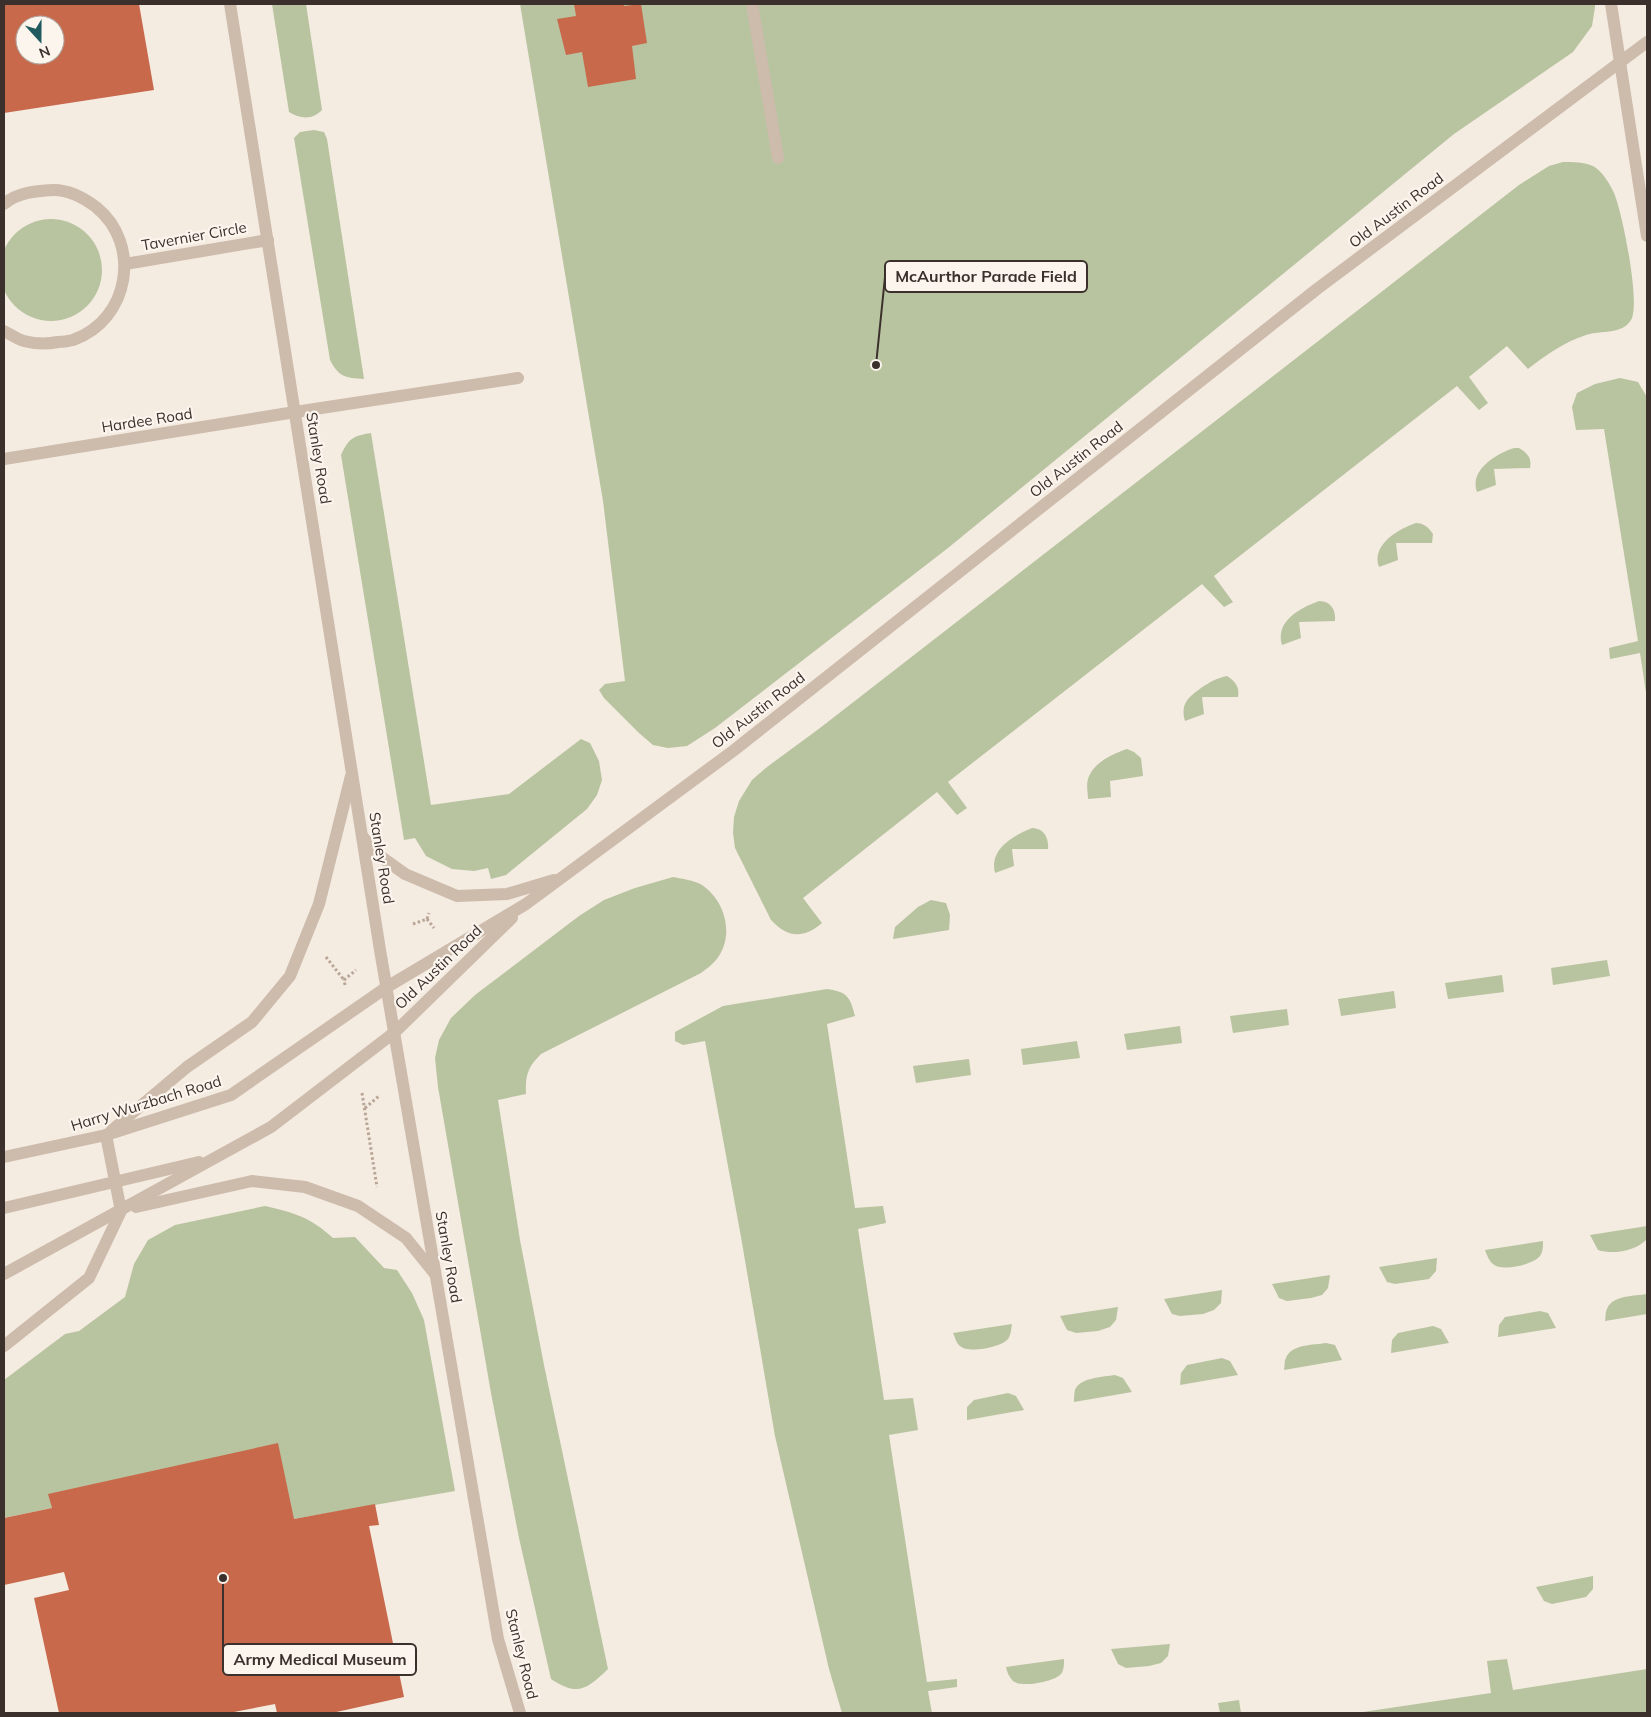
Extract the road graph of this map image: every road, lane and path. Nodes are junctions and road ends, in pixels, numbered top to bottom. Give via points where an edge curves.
1 (230, 4) edge
2 (752, 4) edge
3 (1611, 4) edge
4 (1647, 42) edge
5 (1620, 62) junction
6 (778, 158) dead end
7 (4, 204) edge
8 (1647, 236) edge
9 (268, 240) junction
10 (125, 264) junction
11 (4, 331) edge
12 (518, 378) dead end
13 (295, 412) junction
14 (4, 459) edge
15 (352, 771) junction
16 (363, 837) junction
17 (563, 877) junction
18 (526, 904) junction
19 (433, 906) dead end
20 (427, 919) junction
21 (413, 924) dead end
22 (436, 930) dead end
23 (324, 955) dead end
24 (344, 980) dead end
25 (387, 987) junction
26 (395, 1032) junction
27 (362, 1093) dead end
28 (380, 1096) dead end
29 (364, 1108) junction
30 (106, 1135) junction
31 (4, 1157) edge
32 (216, 1158) junction
33 (116, 1183) junction
34 (377, 1189) dead end
35 (4, 1208) edge
36 (121, 1210) junction
37 (4, 1274) edge
38 (436, 1275) junction
39 (4, 1346) edge
40 (520, 1713) edge

1 - 9 street, Stanley Road
2 - 6 street
3 - 5 street
4 - 5 street, Old Austin Road
5 - 8 street
5 - 17 street, Old Austin Road via 1317,289 733,751
7 - 10 street, Tavernier Circle via 33,191 60,190 85,198 106,215 120,238
9 - 10 street, Tavernier Circle
9 - 13 street, Stanley Road
10 - 11 street, Tavernier Circle via 122,289 112,310 95,328 73,340 49,344 25,341
12 - 13 street, Hardee Road
13 - 14 street, Hardee Road
13 - 15 street, Stanley Road
15 - 16 street, Stanley Road
15 - 30 street via 319,904 290,976 252,1022 187,1067
16 - 17 street via 377,854 405,874 457,896 507,894
16 - 25 street, Stanley Road
17 - 18 street, Old Austin Road
18 - 25 street, Old Austin Road
18 - 26 street, Old Austin Road
19 - 20 path
20 - 21 path
20 - 22 path
23 - 24 path
25 - 26 street, Stanley Road
25 - 30 street, Harry Wurzbach Road via 231,1095
26 - 32 street via 272,1128
26 - 38 street, Stanley Road
27 - 29 path
28 - 29 path
29 - 34 path
30 - 31 street, Harry Wurzbach Road
30 - 33 street
32 - 33 street
32 - 36 street
33 - 35 street
33 - 36 street
36 - 37 street
36 - 38 street via 252,1181 305,1187 358,1206 406,1238
36 - 39 street via 89,1278
38 - 40 street, Stanley Road via 498,1639

